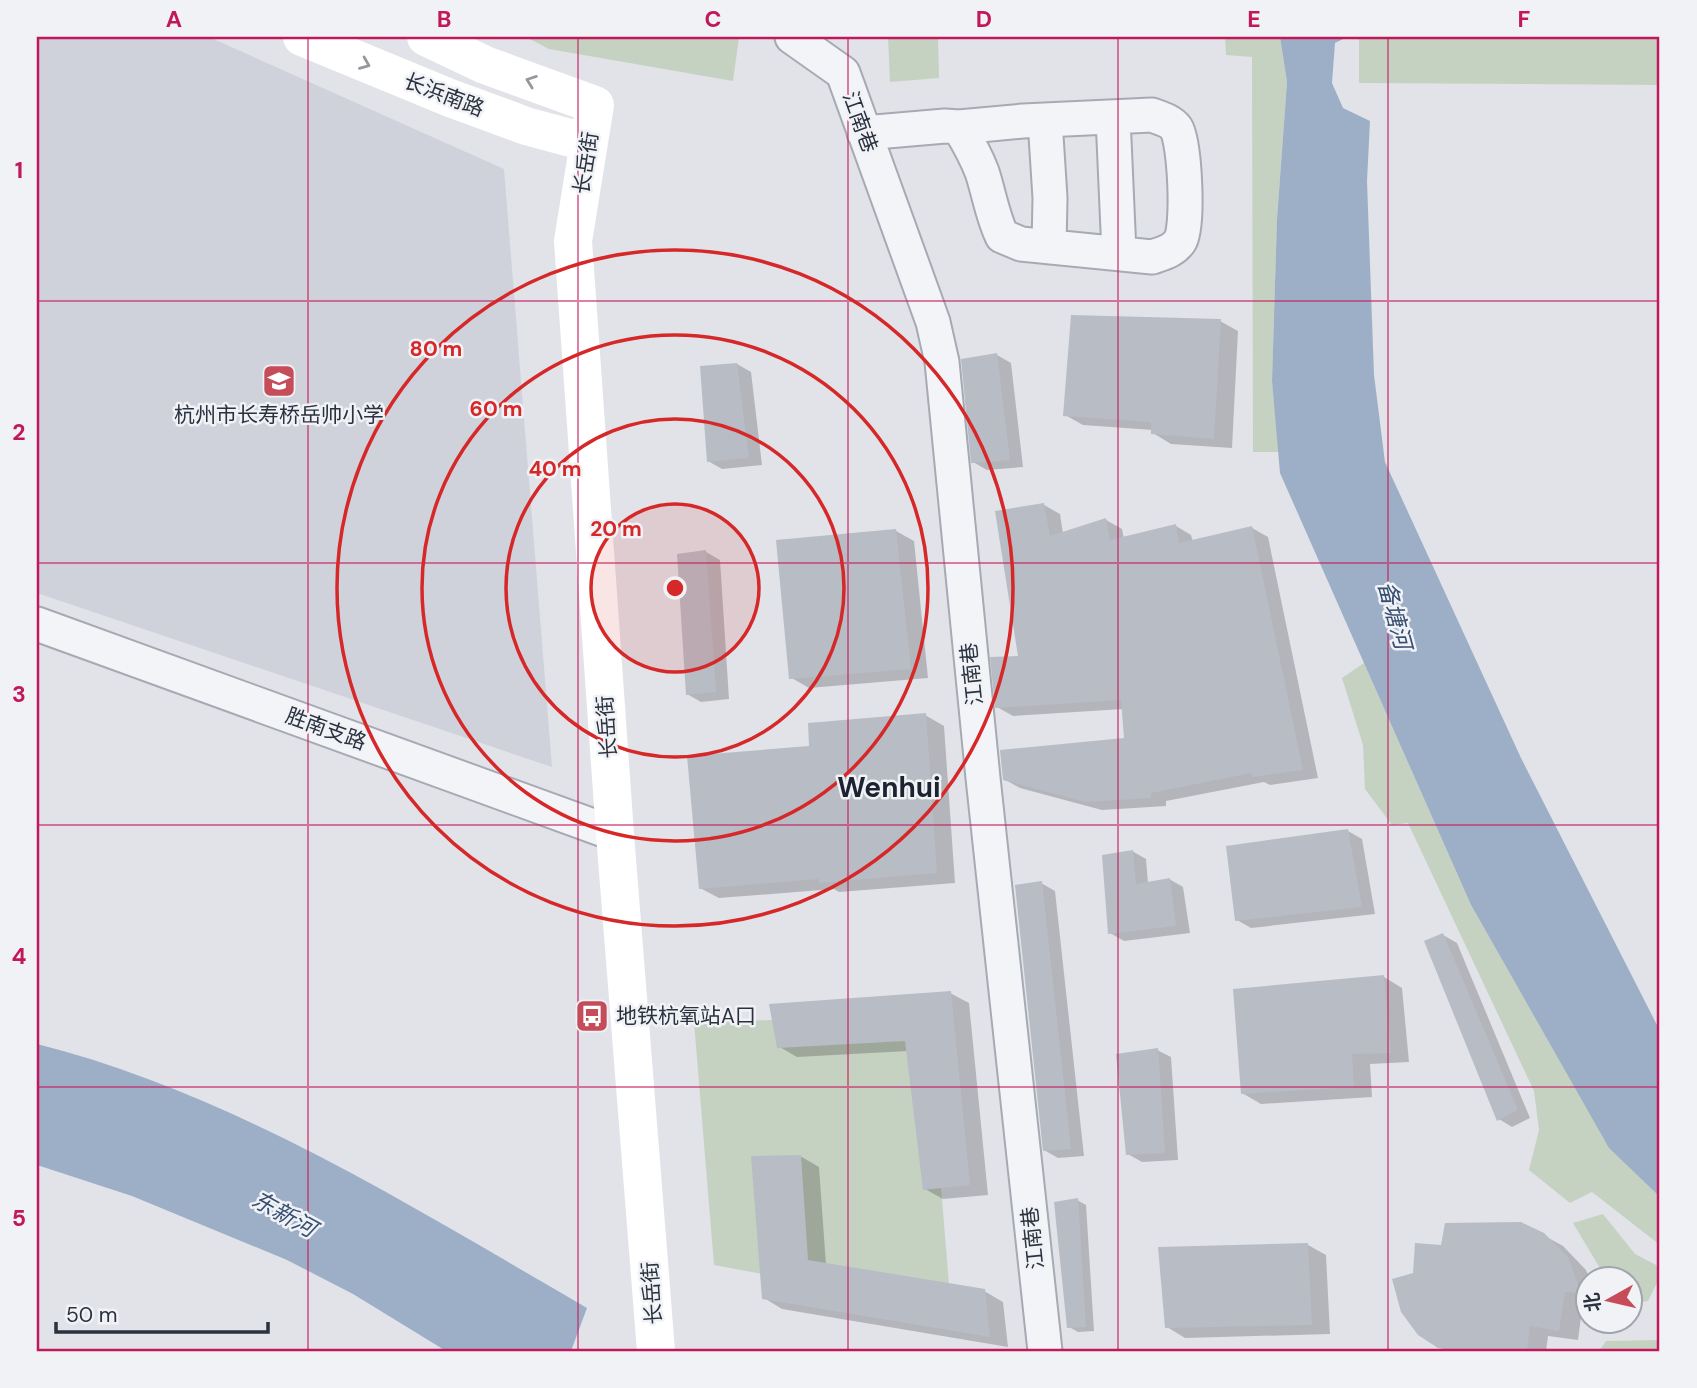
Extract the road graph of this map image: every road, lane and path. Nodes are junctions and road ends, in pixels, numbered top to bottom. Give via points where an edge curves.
1 (302, 37) edge
2 (426, 37) edge
3 (792, 37) edge
4 (595, 105) joint
5 (1113, 117) junction
6 (1045, 120) junction
7 (959, 127) junction
8 (864, 133) junction
9 (589, 143) junction
10 (1049, 247) junction
11 (1119, 253) junction
12 (37, 624) edge
13 (615, 834) junction
14 (656, 1351) edge
15 (1045, 1351) edge

1 -> 9 street, 长浜南路 via 450,98
4 -> 2 street, 长浜南路 via 485,65
3 - 8 street, 江南巷 via 842,73
4 - 9 street, 长岳街
5 - 6 street
5 - 11 street
5 - 11 street via 1152,115 1176,127 1185,191 1182,238 1170,251 1152,257
6 - 7 street
6 - 10 street via 1051,198
7 - 8 street
7 - 10 street via 974,151 1002,236
8 - 15 street, 江南巷 via 933,322 942,362
9 - 13 street, 长岳街 via 573,240
10 - 11 street
12 - 13 street, 胜南支路
13 - 14 street, 长岳街

